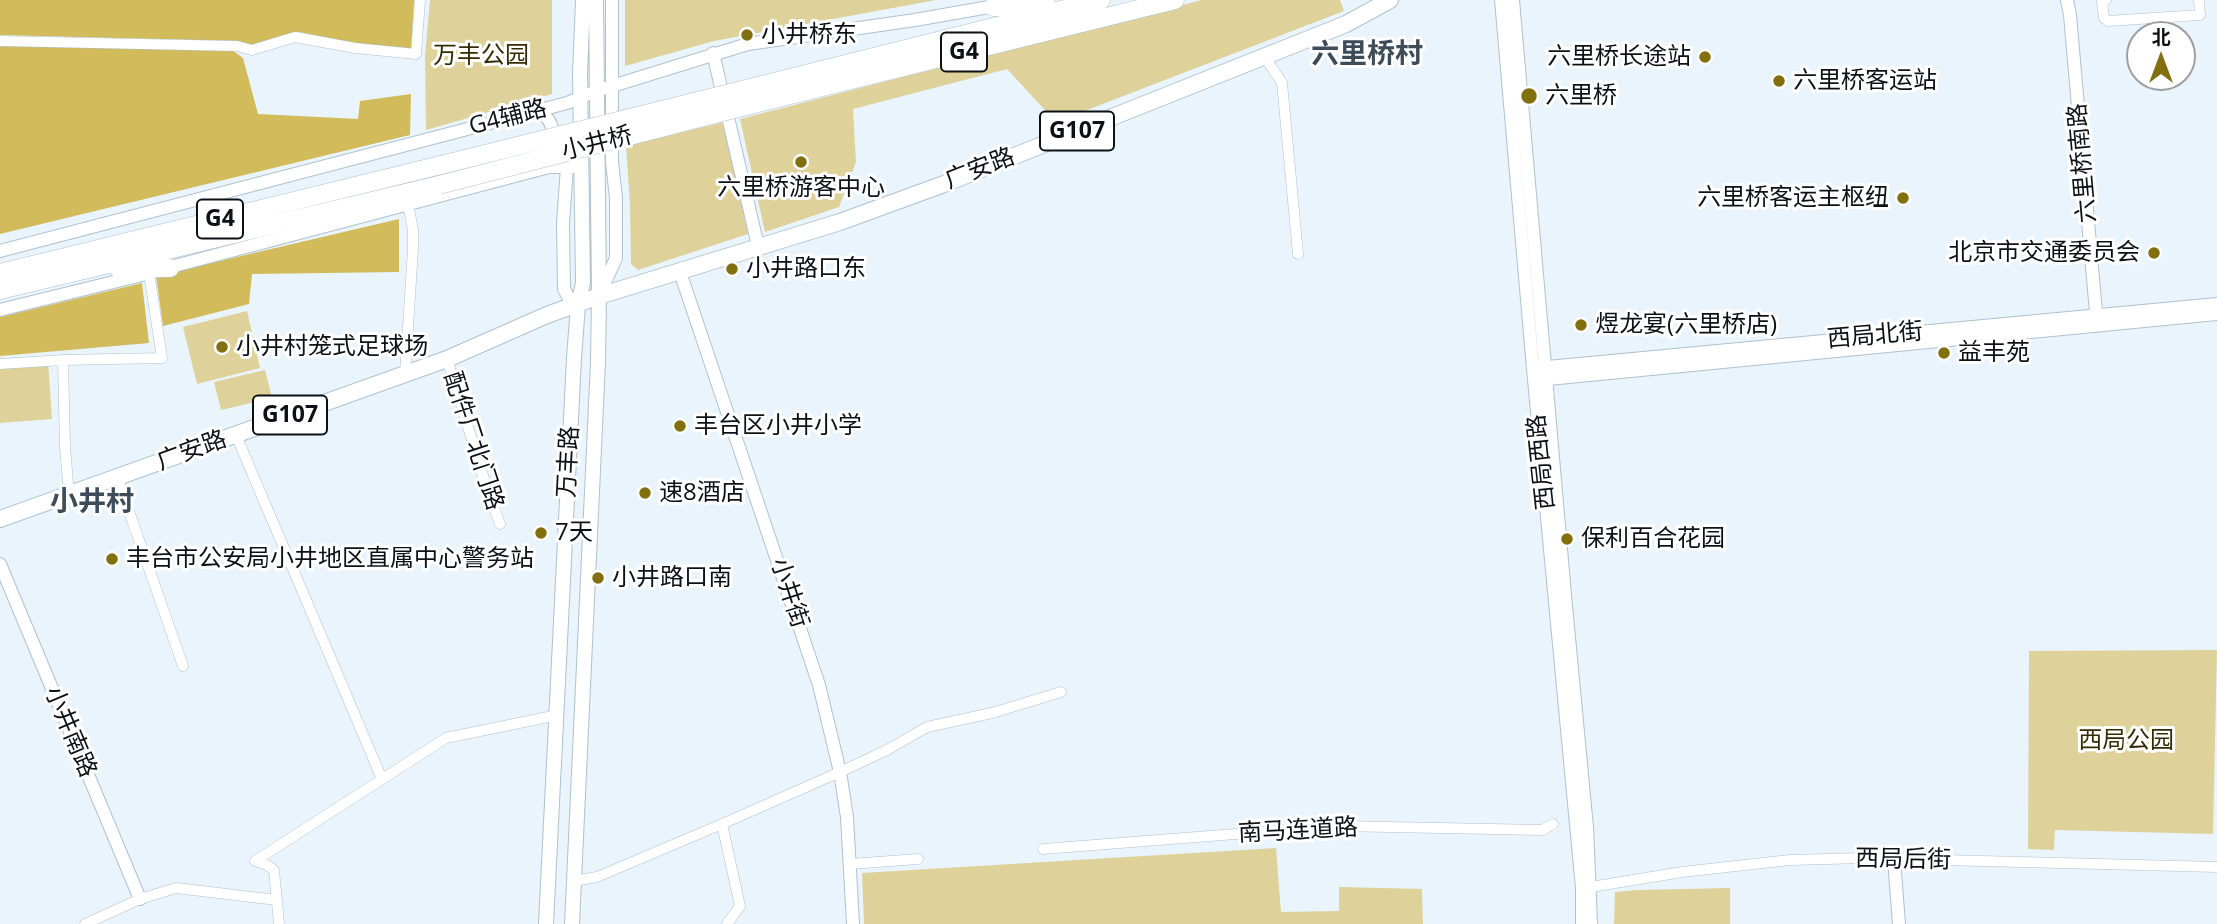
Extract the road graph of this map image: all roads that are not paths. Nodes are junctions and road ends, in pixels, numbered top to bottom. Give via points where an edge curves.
1 (420, 0) edge
2 (583, 0) edge
3 (596, 0) edge
4 (612, 0) edge
5 (1018, 0) edge
6 (1101, 0) edge
7 (1175, 0) edge
8 (1390, 0) edge
9 (1501, 0) edge
10 (1513, 0) edge
11 (2067, 0) edge
12 (2106, 0) edge
13 (2199, 0) edge
14 (1079, 6) junction
15 (993, 7) junction
16 (0, 41) edge
17 (713, 53) junction
18 (1265, 57) junction
19 (612, 86) junction
20 (596, 91) junction
21 (754, 95) junction
22 (581, 98) junction
23 (534, 111) junction
24 (549, 167) junction
25 (575, 167) junction
26 (408, 205) junction
27 (758, 246) junction
28 (0, 251) edge
29 (1298, 254) dead end
30 (170, 268) junction
31 (84, 269) junction
32 (680, 272) junction
33 (0, 273) edge
34 (149, 273) junction
35 (0, 290) edge
36 (599, 296) junction
37 (2217, 304) edge
38 (578, 305) junction
39 (0, 310) edge
40 (2217, 314) edge
41 (2097, 321) junction
42 (574, 358) junction
43 (447, 359) junction
44 (63, 360) junction
45 (598, 362) junction
46 (0, 364) edge
47 (405, 374) junction
48 (1539, 374) junction
49 (236, 435) junction
50 (117, 477) junction
51 (69, 495) junction
52 (0, 519) edge
53 (500, 524) dead end
54 (0, 564) edge
55 (183, 666) dead end
56 (1061, 692) dead end
57 (558, 715) junction
58 (840, 772) junction
59 (382, 779) junction
60 (578, 801) junction
61 (722, 824) junction
62 (1553, 824) dead end
63 (1043, 849) dead end
64 (918, 859) dead end
65 (1894, 859) junction
66 (850, 864) junction
67 (2217, 867) edge
68 (548, 872) junction
69 (574, 881) junction
70 (1591, 887) junction
71 (140, 899) junction
72 (277, 900) junction
73 (85, 924) edge
74 (279, 924) edge
75 (546, 924) edge
76 (565, 924) edge
77 (572, 924) edge
78 (727, 924) edge
79 (853, 924) edge
80 (1582, 924) edge
81 (1591, 924) edge
82 (1899, 924) edge

1 - 16 street via 416,54 295,37 252,50
2 - 22 main road, 万丰路
3 - 20 main road, 万丰路
4 - 19 street
5 - 15 street, G4辅路
6 - 14 highway, G4
7 - 21 highway, G4
8 - 18 highway, 广安路 / G107 via 1346,24
9 - 48 street, 西局西路
10 - 48 street, 西局西路
11 - 41 street, 六里桥南路
12 - 13 street via 2102,2 2108,21 2200,15
14 - 15 highway
14 - 21 highway, G4
15 - 17 street, G4辅路
17 - 19 street, G4辅路
17 - 27 street
18 - 27 highway, 广安路 / G107 via 944,184
18 - 29 street via 1282,83
19 - 20 street, G4辅路
19 - 36 street via 616,258
20 - 22 street, G4辅路
20 - 36 main road, 万丰路
21 - 31 highway, 小井桥 / G4, bridge via 439,184
21 - 33 highway, 小井桥 / G4, bridge via 441,165
22 - 23 street, G4辅路
22 - 25 main road, 万丰路 via 582,151
23 - 24 street via 546,117 552,128
23 - 28 street, G4辅路
24 - 25 street
24 - 26 street
25 - 38 main road, 万丰路 via 583,283
26 - 30 street
26 - 47 street via 413,249
27 - 32 highway, 广安路 / G107
30 - 31 highway
30 - 34 street
31 - 35 highway, G4
32 - 36 highway, 广安路 / G107
32 - 58 street, 小井街 via 819,685
34 - 39 street
34 - 44 street via 162,358
36 - 38 highway, G107
36 - 45 main road, 万丰路
37 - 41 street, 西局北街
38 - 42 main road, 万丰路
38 - 43 highway, 广安路 / G107
40 - 41 street, 西局北街
41 - 48 street, 西局北街
42 - 45 main road via 582,355
42 - 57 main road, 万丰路
43 - 47 highway, 广安路 / G107
43 - 53 street, 配件厂北门路
44 - 46 street
44 - 51 street
45 - 60 main road, 万丰路
47 - 49 highway, 广安路 / G107
48 - 70 street, 西局西路
48 - 80 street, 西局西路
49 - 50 highway, 广安路 / G107
49 - 59 street
50 - 51 highway, 广安路 / G107
50 - 55 street
51 - 52 highway, 广安路 / G107
54 - 71 street, 小井南路
56 - 58 street via 927,727
57 - 59 street via 446,738
57 - 60 main road via 563,739 561,804
57 - 68 main road, 万丰路
58 - 61 street
58 - 66 street, 小井街
59 - 72 street via 255,860 274,870
60 - 69 main road, 万丰路
61 - 69 street via 597,877
61 - 78 street via 740,906
62 - 63 street, 南马连道路 via 1542,830 1338,826
64 - 66 street
65 - 67 street, 西局后街
65 - 70 street, 西局后街 via 1790,860
65 - 82 street
66 - 79 street, 小井街
68 - 75 main road, 万丰路
68 - 76 main road via 558,865 568,874
69 - 77 main road, 万丰路
70 - 81 street, 西局西路
71 - 72 street via 176,888
71 - 73 street
72 - 74 street

